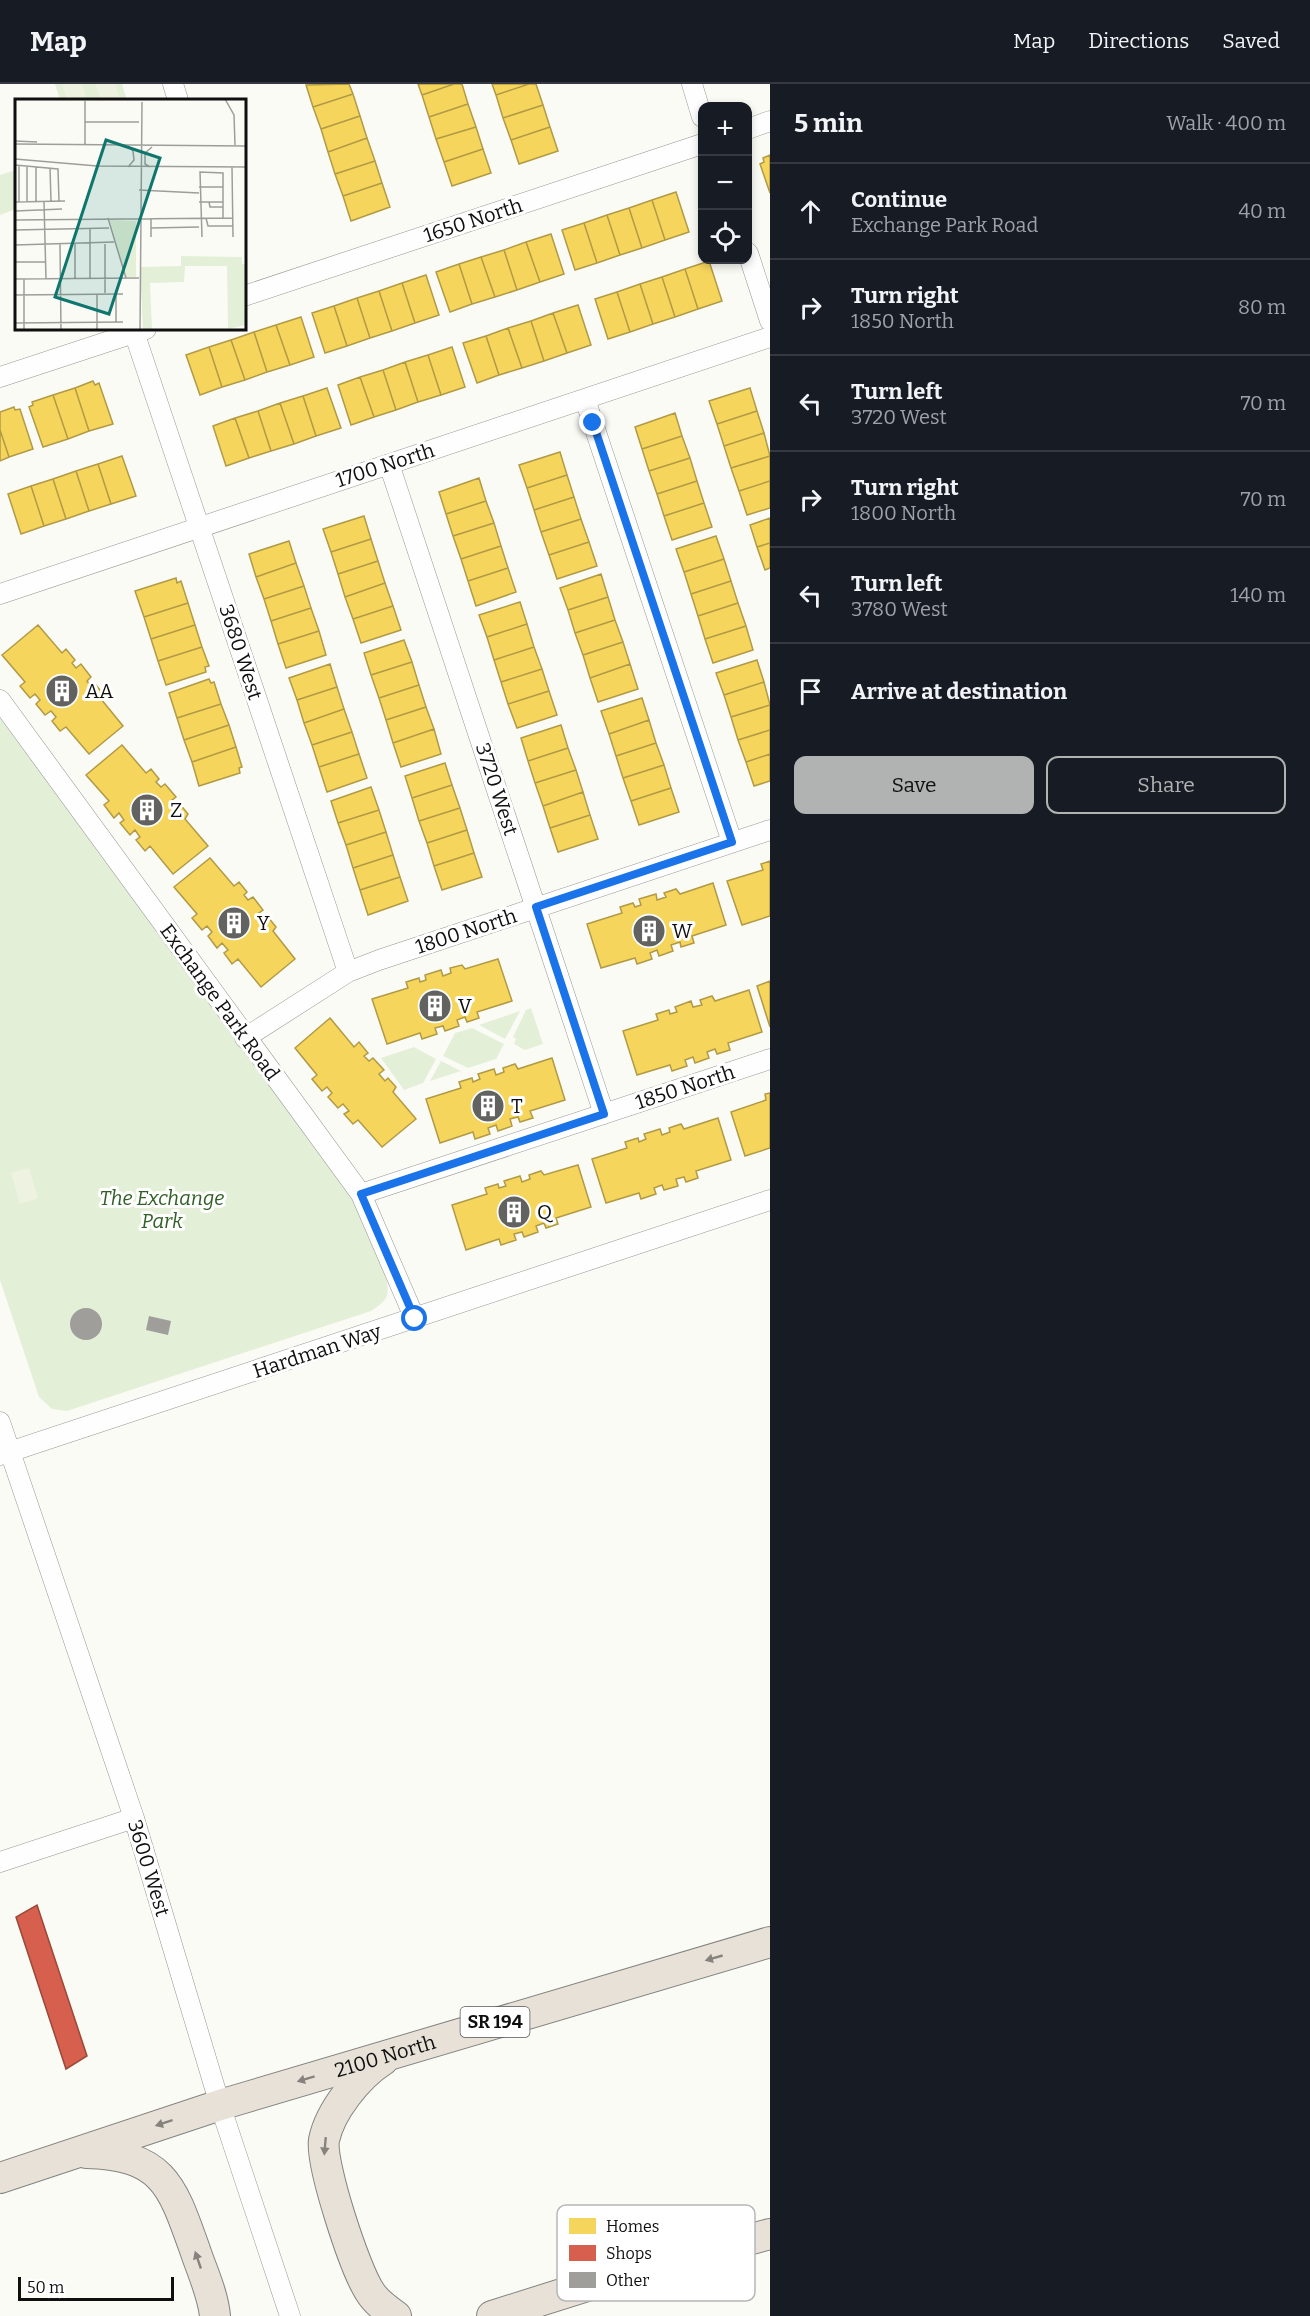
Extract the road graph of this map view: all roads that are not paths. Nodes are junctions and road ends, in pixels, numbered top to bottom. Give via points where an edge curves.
1 (173, 84) edge
2 (692, 84) edge
3 (178, 99) edge
4 (698, 104) edge
5 (770, 121) edge
6 (752, 127) edge
7 (698, 145) edge
8 (751, 264) edge
9 (246, 295) edge
10 (770, 321) edge
11 (140, 330) edge
12 (770, 337) edge
13 (0, 377) edge
14 (585, 399) junction
15 (389, 464) junction
16 (200, 527) junction
17 (0, 594) edge
18 (0, 700) edge
19 (770, 830) edge
20 (732, 842) junction
21 (536, 907) junction
22 (348, 972) junction
23 (245, 1038) junction
24 (770, 1059) edge
25 (604, 1114) junction
26 (361, 1194) junction
27 (770, 1200) edge
28 (415, 1319) junction
29 (0, 1422) edge
30 (5, 1453) edge
31 (134, 1818) junction
32 (0, 1862) edge
33 (770, 1942) edge
34 (395, 2052) junction
35 (220, 2105) junction
36 (72, 2154) junction
37 (0, 2178) edge
38 (770, 2234) edge
39 (755, 2238) edge
40 (557, 2295) edge
41 (215, 2316) edge
42 (290, 2316) edge
43 (396, 2316) edge
44 (492, 2316) edge

1 - 3 street
2 - 4 street
5 - 6 street
7 - 9 street, 1650 North
8 - 10 street
11 - 13 street
11 - 16 street, 3680 West
12 - 14 street, 1700 North
14 - 15 street, 1700 North
14 - 20 street
15 - 16 street, 1700 North
15 - 21 street, 3720 West
16 - 17 street, 1700 North
16 - 22 street, 3680 West
18 - 23 street, Exchange Park Road
19 - 20 street, 1800 North
20 - 21 street, 1800 North
21 - 22 street, 1800 North
21 - 25 street, 3720 West
22 - 23 street, 1800 North
23 - 26 street, Exchange Park Road
24 - 25 street, 1850 North
25 - 26 street, 1850 North
26 - 28 street, Exchange Park Road
27 - 28 street, Hardman Way
28 - 30 street, Hardman Way
29 - 30 street, 3600 West
30 - 31 street, 3600 West
31 - 32 street
31 - 35 street, 3600 West
33 -> 34 highway, 2100 North / SR 194
34 -> 35 highway, 2100 North / SR 194
34 -> 43 highway via 349,2092 327,2131 323,2152 362,2277 376,2300
35 -> 36 highway, 2100 North / SR 194
35 - 42 street, 3600 West
36 - 37 highway, 2100 North / SR 194
41 -> 36 highway via 179,2205 162,2178 150,2168 121,2157
38 - 39 highway
40 - 44 highway

